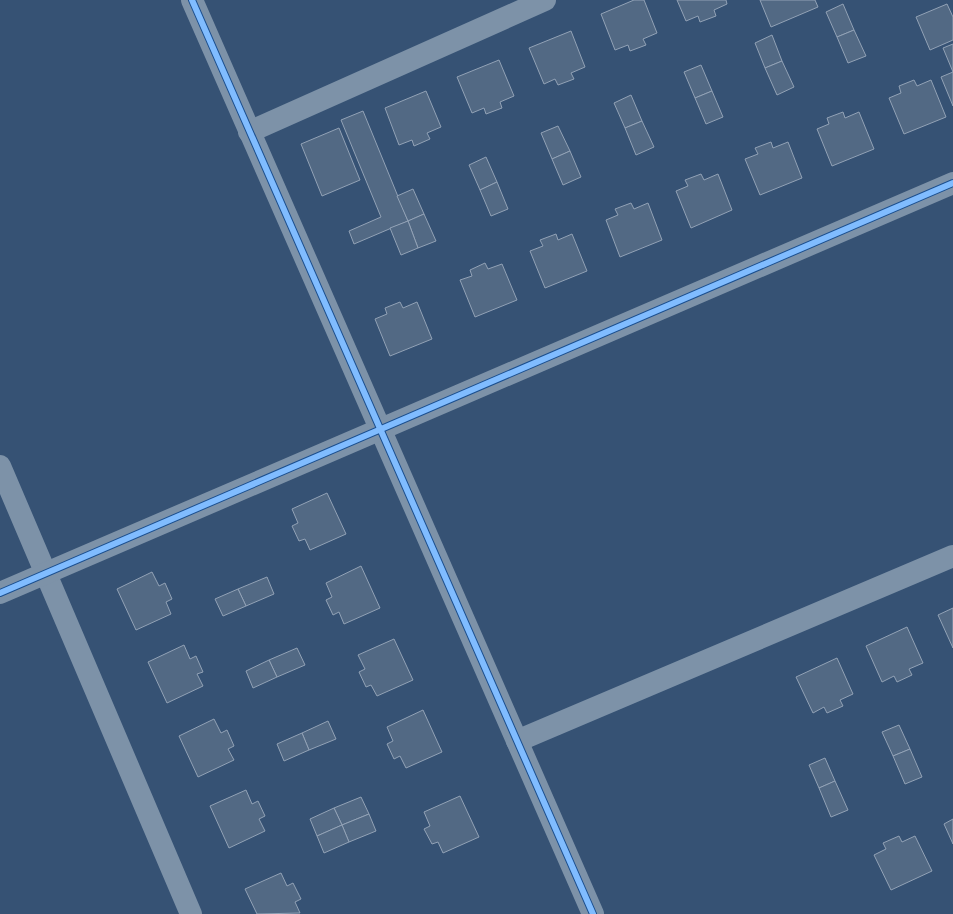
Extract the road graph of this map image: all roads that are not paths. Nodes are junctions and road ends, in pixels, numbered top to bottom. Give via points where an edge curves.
1 (192, 0) edge
2 (545, 0) edge
3 (250, 132) junction
4 (953, 183) edge
5 (380, 429) junction
6 (0, 466) edge
7 (953, 556) edge
8 (46, 573) junction
9 (0, 593) edge
10 (517, 741) junction
11 (191, 914) edge
12 (593, 914) edge

1 - 3 street
2 - 3 street
3 - 5 street
4 - 5 street
5 - 8 street
5 - 10 street
6 - 8 street
7 - 10 street
8 - 9 street
8 - 11 street
10 - 12 street

